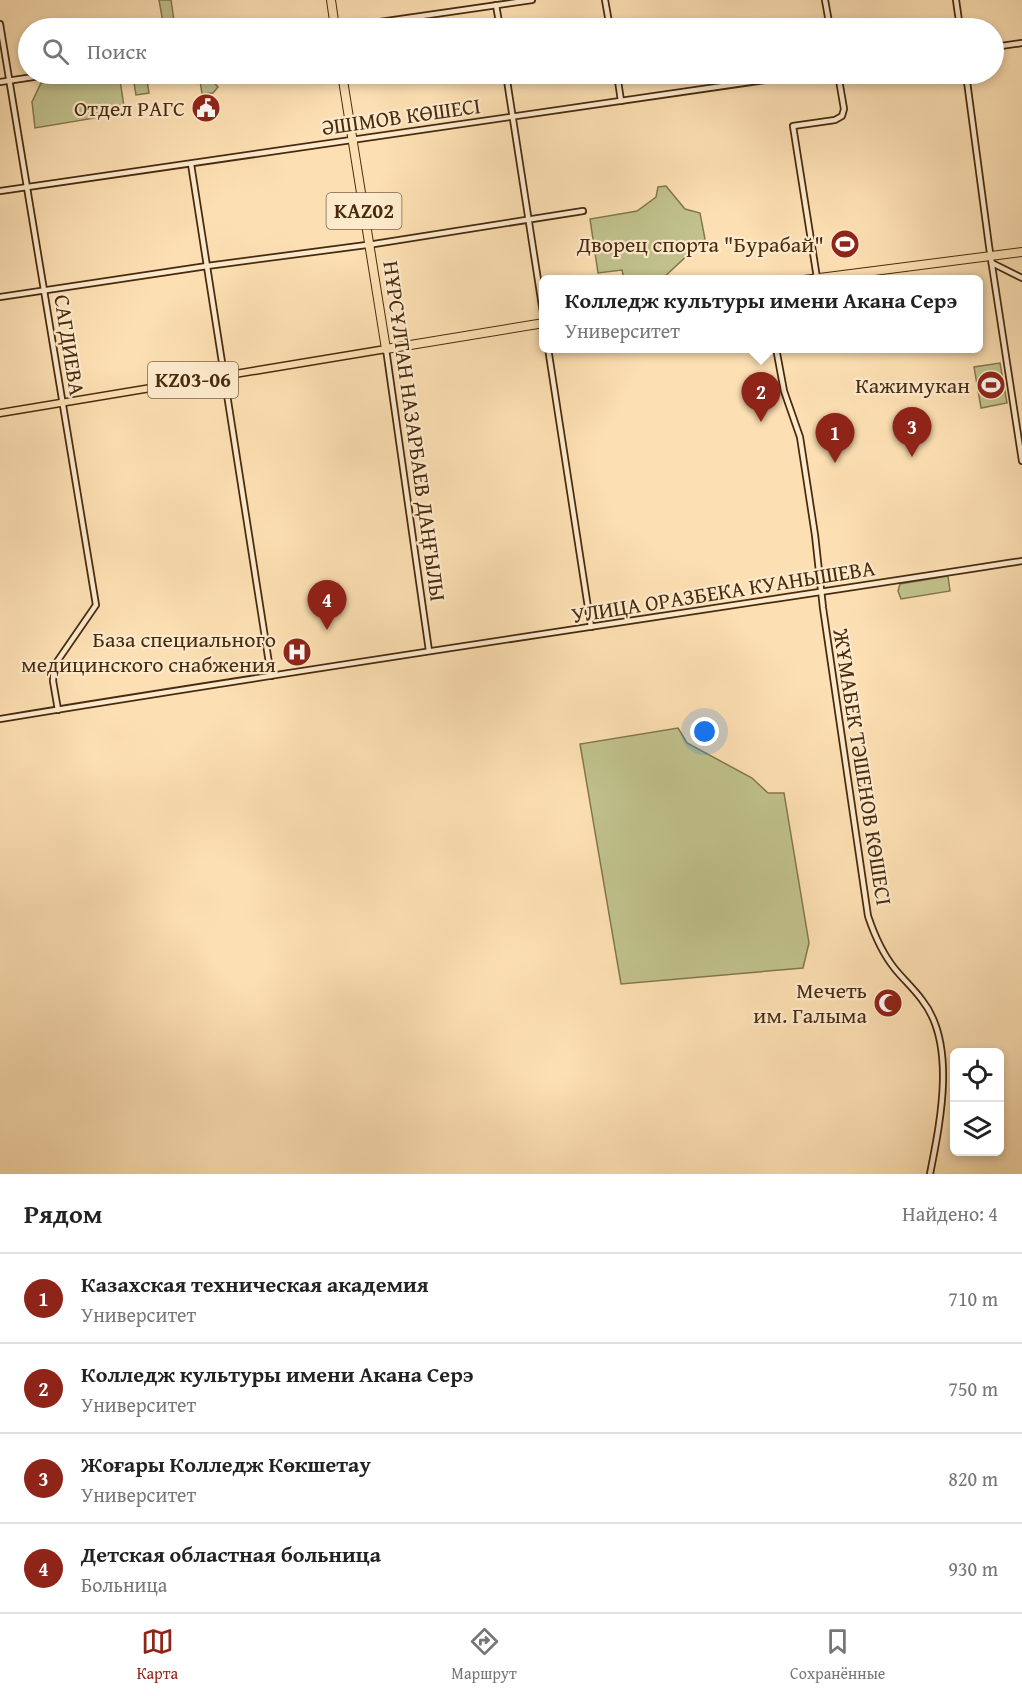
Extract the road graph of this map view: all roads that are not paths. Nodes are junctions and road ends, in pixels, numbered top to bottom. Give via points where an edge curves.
1 (331, 0) edge
2 (532, 0) edge
3 (605, 0) edge
4 (825, 0) edge
5 (956, 0) edge
6 (496, 5) junction
7 (335, 18) edge
8 (406, 18) edge
9 (498, 18) edge
10 (608, 18) edge
11 (828, 18) edge
12 (959, 18) edge
13 (0, 24) edge
14 (1022, 43) edge
15 (1004, 45) edge
16 (18, 80) edge
17 (9, 81) junction
18 (0, 82) edge
19 (344, 84) edge
20 (507, 84) edge
21 (618, 84) edge
22 (737, 84) edge
23 (840, 84) edge
24 (967, 84) edge
25 (621, 101) junction
26 (512, 117) junction
27 (352, 140) junction
28 (191, 164) junction
29 (27, 186) junction
30 (0, 191) edge
31 (583, 211) dead end
32 (529, 220) junction
33 (370, 245) junction
34 (1022, 252) edge
35 (991, 260) junction
36 (207, 266) junction
37 (817, 275) edge
38 (846, 275) edge
39 (1022, 278) edge
40 (44, 290) junction
41 (539, 292) edge
42 (0, 297) edge
43 (539, 322) edge
44 (386, 349) junction
45 (549, 353) edge
46 (777, 353) edge
47 (224, 375) junction
48 (63, 402) junction
49 (0, 413) edge
50 (1022, 461) edge
51 (1022, 561) edge
52 (822, 592) junction
53 (591, 627) junction
54 (429, 651) junction
55 (271, 676) junction
56 (58, 710) junction
57 (0, 719) edge
58 (930, 1174) edge

1 - 7 highway
2 - 6 street
3 - 10 street
4 - 11 street
5 - 12 street
6 - 8 street
6 - 9 street
13 - 17 street, САГДИЕВА
14 - 15 street
16 - 17 street
17 - 18 street
17 - 29 street, САГДИЕВА
19 - 27 highway, НҰРСҰЛТАН НАЗАРБАЕВ ДАҢҒЫЛЫ / KАZ02
20 - 26 street
21 - 25 street
22 - 25 street, ӘШІМОВ КӨШЕСІ
23 - 37 street via 842,116 793,126
24 - 35 street
25 - 26 street, ӘШІМОВ КӨШЕСІ
26 - 27 street, ӘШІМОВ КӨШЕСІ
26 - 32 street
27 - 28 street, ӘШІМОВ КӨШЕСІ
27 - 33 highway, НҰРСҰЛТАН НАЗАРБАЕВ ДАҢҒЫЛЫ / KАZ02
28 - 29 street, ӘШІМОВ КӨШЕСІ
28 - 36 street
29 - 30 street, ӘШІМОВ КӨШЕСІ
29 - 40 street, САГДИЕВА
31 - 32 street
32 - 33 street
32 - 41 street
33 - 36 street
33 - 44 highway, НҰРСҰЛТАН НАЗАРБАЕВ ДАҢҒЫЛЫ / KАZ02
34 - 35 highway
35 - 38 highway
35 - 39 street
35 - 50 street
36 - 40 street
36 - 47 street
40 - 42 street
40 - 48 street, САГДИЕВА
43 - 44 highway
44 - 47 main road, KZ03-06
44 - 54 street, НҰРСҰЛТАН НАЗАРБАЕВ ДАҢҒЫЛЫ
45 - 53 street
46 - 52 street, ЖҰМАБЕК ТӘШЕНОВ КӨШЕСІ via 784,391 800,437
47 - 48 main road, KZ03-06
47 - 55 street
48 - 49 main road, KZ03-06
48 - 56 street, САГДИЕВА via 96,605 54,666
51 - 52 street, УЛИЦА ОРАЗБЕКА КУАНЫШЕВА
52 - 53 street, УЛИЦА ОРАЗБЕКА КУАНЫШЕВА
52 - 58 street, ЖҰМАБЕК ТӘШЕНОВ КӨШЕСІ via 868,916 890,963 926,1005 939,1038 942,1111
53 - 54 street, УЛИЦА ОРАЗБЕКА КУАНЫШЕВА
54 - 55 street, УЛИЦА ОРАЗБЕКА КУАНЫШЕВА
55 - 56 street, УЛИЦА ОРАЗБЕКА КУАНЫШЕВА
56 - 57 street, УЛИЦА ОРАЗБЕКА КУАНЫШЕВА

